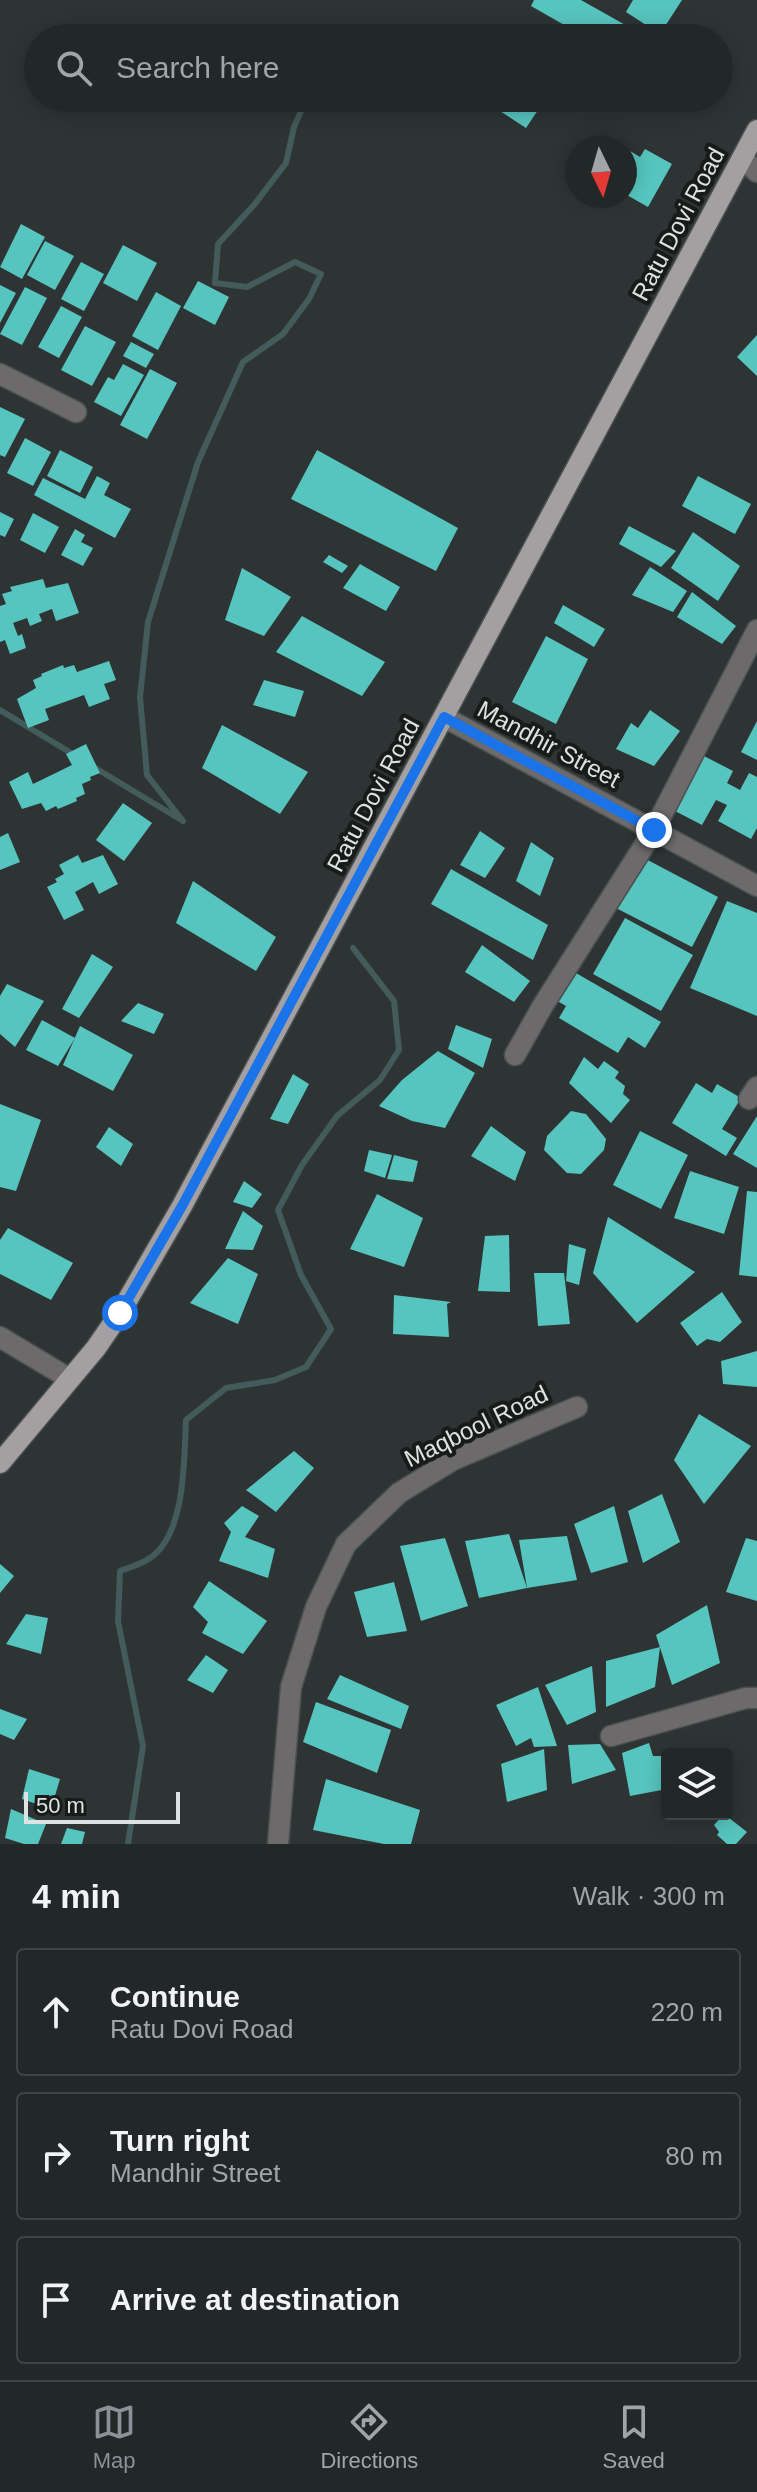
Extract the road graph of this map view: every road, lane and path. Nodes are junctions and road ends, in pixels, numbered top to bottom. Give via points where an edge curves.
1 (757, 130) edge
2 (750, 165) edge
3 (0, 374) edge
4 (76, 412) dead end
5 (757, 630) edge
6 (444, 717) junction
7 (654, 830) junction
8 (757, 886) edge
9 (515, 1055) dead end
10 (0, 1337) edge
11 (70, 1379) junction
12 (577, 1407) dead end
13 (0, 1463) edge
14 (757, 1698) edge
15 (611, 1736) dead end
16 (278, 1844) edge

1 - 2 main road, Ratu Dovi Road
2 - 6 main road, Ratu Dovi Road
3 - 4 street
5 - 7 street
6 - 7 street, Mandhir Street
6 - 11 main road, Ratu Dovi Road via 182,1206 120,1313
7 - 8 street, Mandhir Street
7 - 9 street
10 - 11 street
11 - 13 main road, Ratu Dovi Road
12 - 16 street, Maqbool Road via 453,1460 399,1493 346,1544 316,1607 291,1687
14 - 15 street

